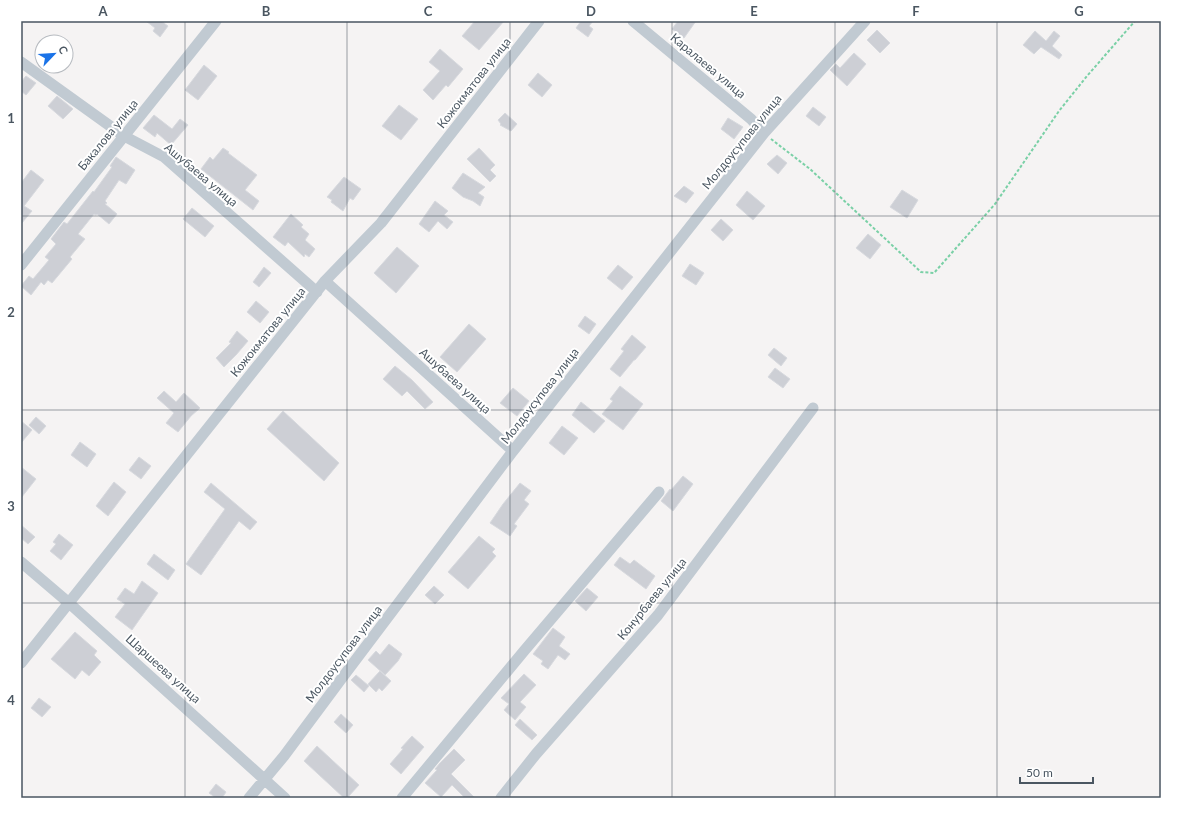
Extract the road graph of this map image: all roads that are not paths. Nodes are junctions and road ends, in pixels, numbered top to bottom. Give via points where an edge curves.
1 (216, 21) edge
2 (539, 21) edge
3 (633, 21) edge
4 (865, 21) edge
5 (21, 62) edge
6 (764, 133) junction
7 (124, 136) junction
8 (21, 265) edge
9 (325, 281) junction
10 (317, 292) junction
11 (813, 408) dead end
12 (513, 451) junction
13 (659, 492) dead end
14 (21, 562) edge
15 (69, 603) junction
16 (21, 663) edge
17 (265, 779) junction
18 (250, 798) edge
19 (285, 798) edge
20 (402, 798) edge
21 (501, 798) edge

1 - 7 street, Бакалова улица
2 - 9 street, Кожокматова улица via 381,223
3 - 6 street, Каралаева улица via 752,119
4 - 6 street, Молдоусупова улица
5 - 7 street, Ашубаева улица
6 - 12 street, Молдоусупова улица
7 - 8 street, Бакалова улица
7 - 10 street, Ашубаева улица via 164,157
9 - 10 street, Кожокматова улица
9 - 12 street, Ашубаева улица
10 - 15 street, Кожокматова улица
11 - 21 street, Конурбаева улица via 658,615 536,754
12 - 17 street, Молдоусупова улица
13 - 20 street
14 - 15 street, Шаршеева улица
15 - 16 street, Кожокматова улица
15 - 17 street, Шаршеева улица
17 - 18 street, Молдоусупова улица
17 - 19 street, Шаршеева улица

